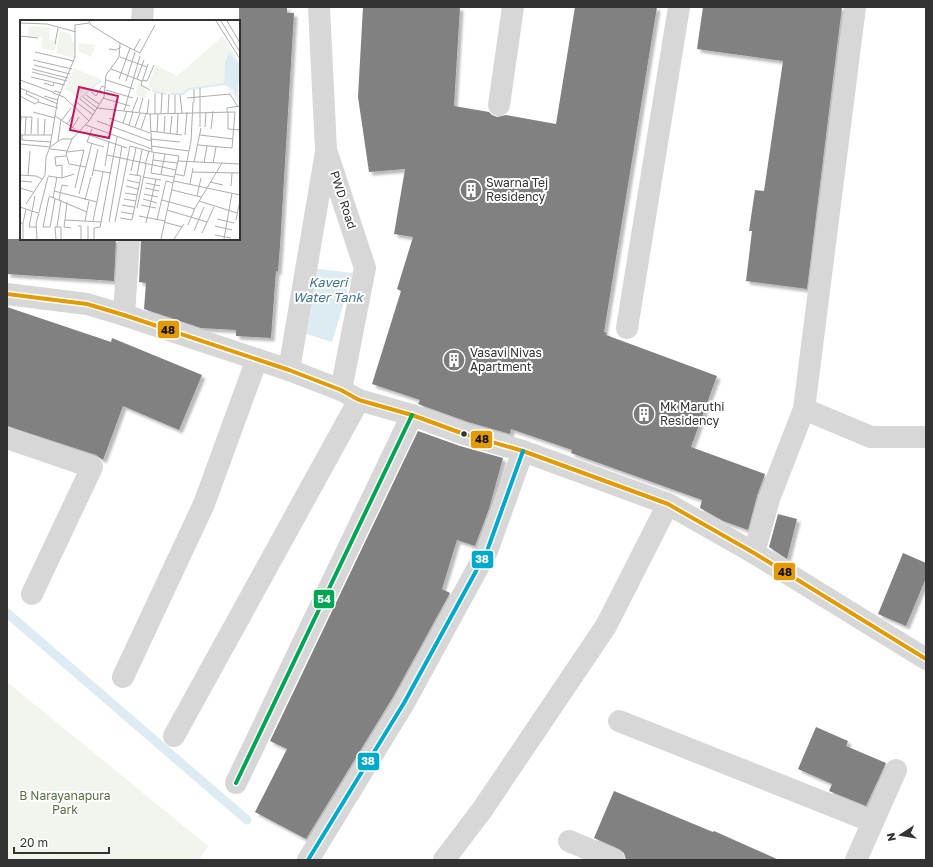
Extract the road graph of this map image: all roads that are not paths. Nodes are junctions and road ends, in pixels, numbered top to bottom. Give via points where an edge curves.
1 (143, 7) edge
2 (318, 7) edge
3 (513, 7) edge
4 (680, 7) edge
5 (855, 7) edge
6 (142, 20) edge
7 (499, 105) dead end
8 (326, 150) junction
9 (129, 240) edge
10 (7, 294) edge
11 (124, 315) junction
12 (627, 328) dead end
13 (257, 359) junction
14 (289, 370) junction
15 (350, 395) junction
16 (804, 409) junction
17 (412, 415) junction
18 (926, 437) edge
19 (7, 438) edge
20 (523, 451) junction
21 (668, 504) junction
22 (754, 553) junction
23 (32, 594) dead end
24 (926, 659) edge
25 (124, 677) dead end
26 (619, 721) dead end
27 (174, 736) dead end
28 (896, 770) dead end
29 (236, 783) dead end
30 (874, 822) junction
31 (570, 841) dead end
32 (308, 860) edge
33 (444, 860) edge
34 (614, 860) edge
35 (856, 860) edge

1 - 6 street
2 - 8 street, PWD Road
3 - 7 street
4 - 12 street
5 - 16 street
8 - 14 street
8 - 15 street, PWD Road via 365,268
9 - 11 street
10 - 11 street via 87,304
11 - 13 street
13 - 14 street
13 - 25 street via 204,504
14 - 15 street
15 - 17 street
15 - 27 street, PWD Road
16 - 18 street via 871,437
16 - 22 street via 769,499
17 - 20 street via 464,434
17 - 29 street
19 - 23 street via 92,467
20 - 21 street
20 - 32 street via 488,551 404,703
21 - 22 street
21 - 33 street via 606,626 482,810
22 - 24 street
26 - 30 street
28 - 30 street
30 - 35 street
31 - 34 street

